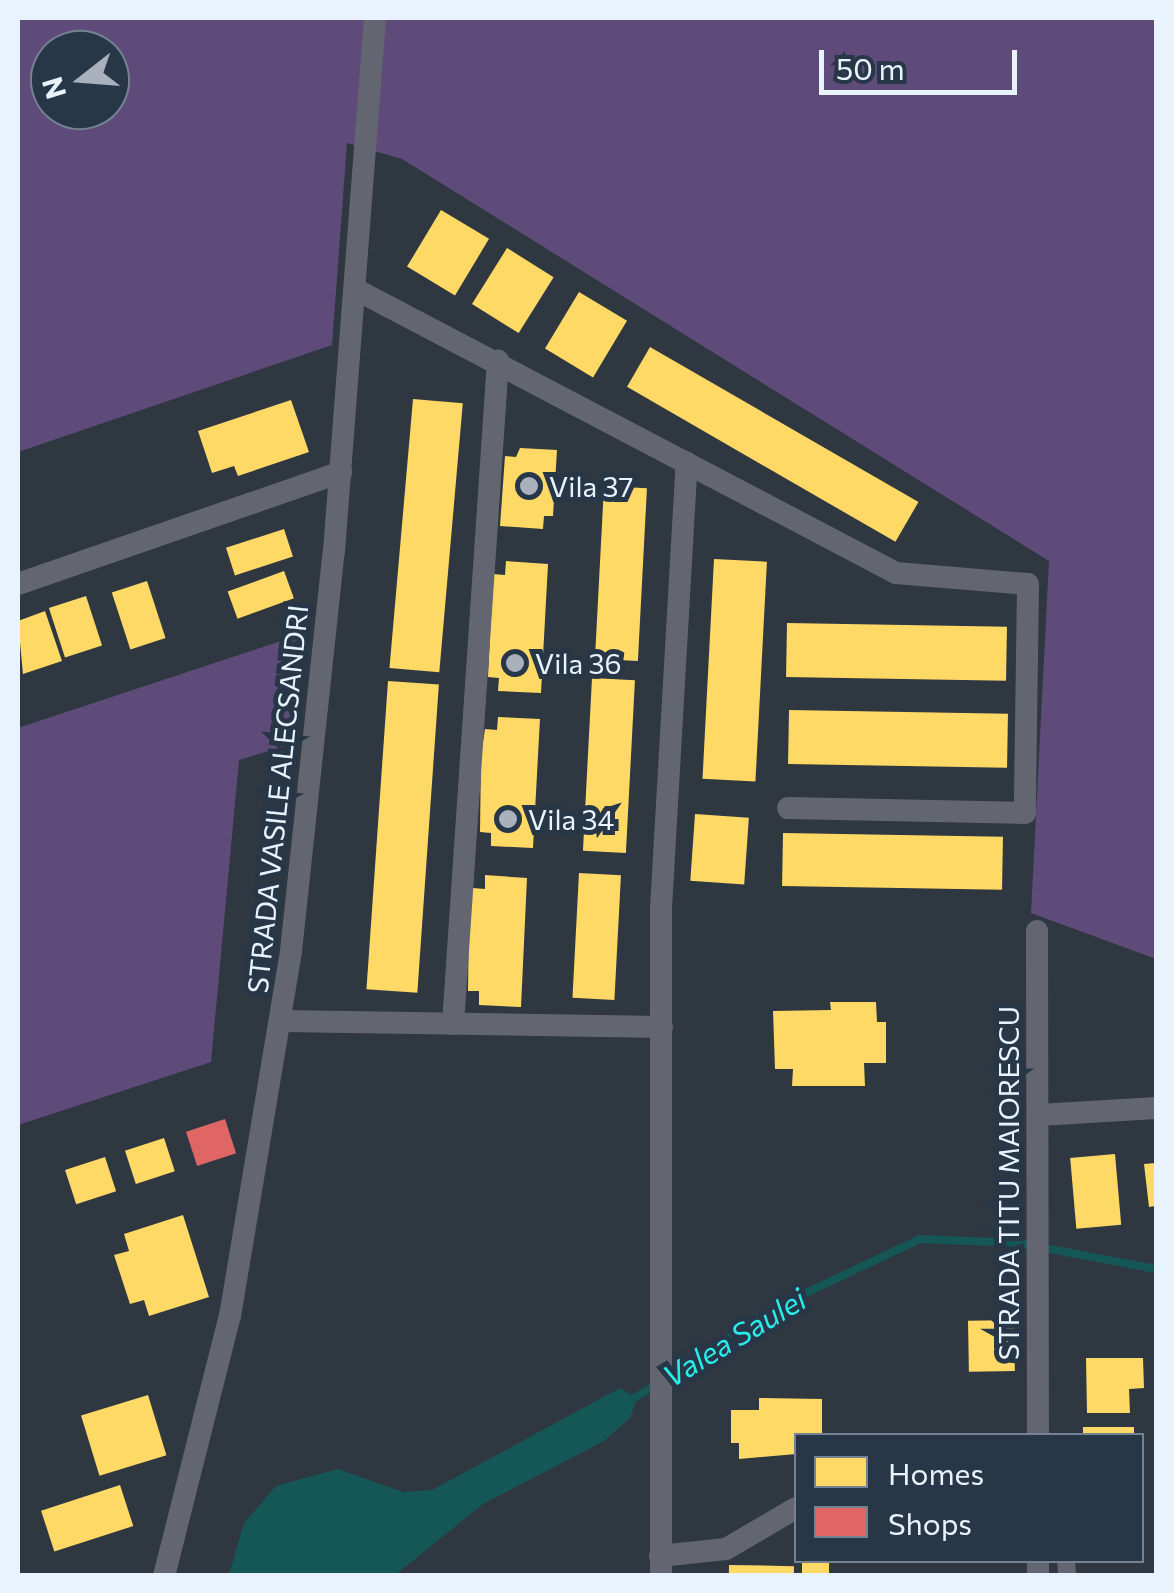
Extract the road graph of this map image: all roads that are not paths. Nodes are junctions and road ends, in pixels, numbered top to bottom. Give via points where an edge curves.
1 (375, 18) edge
2 (355, 289) junction
3 (498, 362) junction
4 (687, 463) junction
5 (341, 472) junction
6 (18, 584) edge
7 (788, 808) dead end
8 (1037, 931) dead end
9 (282, 1021) junction
10 (453, 1024) junction
11 (662, 1027) junction
12 (1156, 1108) edge
13 (1038, 1116) junction
14 (1038, 1433) edge
15 (794, 1509) edge
16 (660, 1566) edge
17 (164, 1576) edge

1 - 2 street, STRADA VASILE ALECSANDRI
2 - 3 street
2 - 5 street, STRADA VASILE ALECSANDRI
3 - 4 street
3 - 10 street
4 - 7 street via 896,573 1028,584 1024,812
4 - 11 street via 666,756
5 - 6 street
5 - 9 street, STRADA VASILE ALECSANDRI
8 - 13 street, STRADA TITU MAIORESCU
9 - 10 street
9 - 17 street, STRADA VASILE ALECSANDRI via 230,1316
10 - 11 street
11 - 16 street
12 - 13 street
13 - 14 street, STRADA TITU MAIORESCU
15 - 16 street via 726,1549

